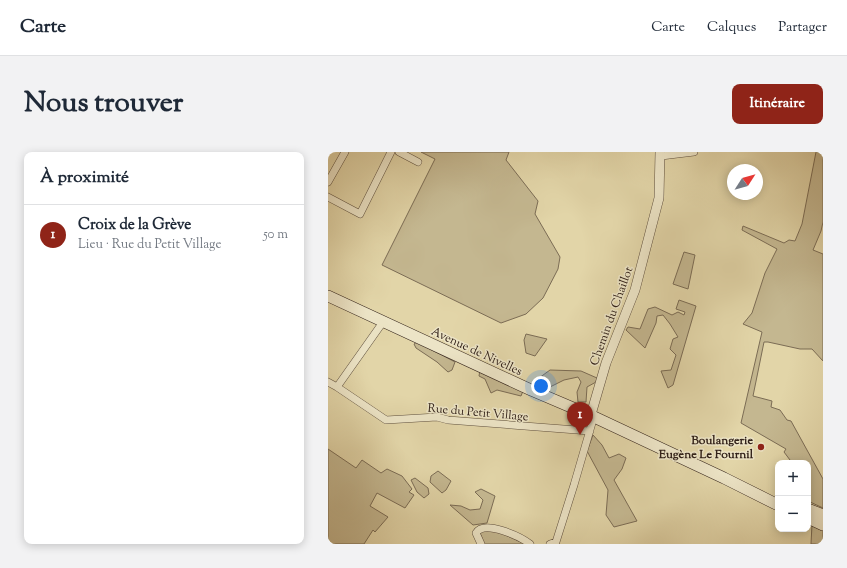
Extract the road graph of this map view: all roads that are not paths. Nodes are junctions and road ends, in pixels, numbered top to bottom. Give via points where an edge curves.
1 (345, 152) edge
2 (391, 152) edge
3 (400, 152) edge
4 (694, 152) edge
5 (661, 154) edge
6 (418, 162) dead end
7 (328, 182) edge
8 (328, 198) edge
9 (328, 296) edge
10 (383, 322) junction
11 (328, 382) edge
12 (337, 387) junction
13 (592, 416) junction
14 (590, 431) junction
15 (724, 478) junction
16 (775, 495) edge
17 (775, 504) edge
18 (811, 510) edge
19 (823, 515) edge
20 (811, 519) edge
21 (823, 525) edge
22 (553, 543) edge
23 (481, 544) edge
24 (530, 544) edge
25 (563, 544) edge

1 - 7 street
2 - 8 street via 360,214
3 - 6 street
4 - 5 street
5 - 13 street, Chemin du Chaillot via 659,198 635,290 606,363
9 - 10 main road, Avenue de Nivelles
10 - 12 street
10 - 13 main road, Avenue de Nivelles
11 - 12 street, Rue du Petit Village
12 - 14 street, Rue du Petit Village via 386,420 437,417
13 - 14 street
13 - 15 main road, Avenue de Nivelles
14 - 22 street
15 - 16 main road, Avenue de Nivelles
15 - 17 main road, Avenue de Nivelles
18 - 19 main road
20 - 21 main road
22 - 25 street
23 - 24 street via 476,533 483,528 490,528 523,539

